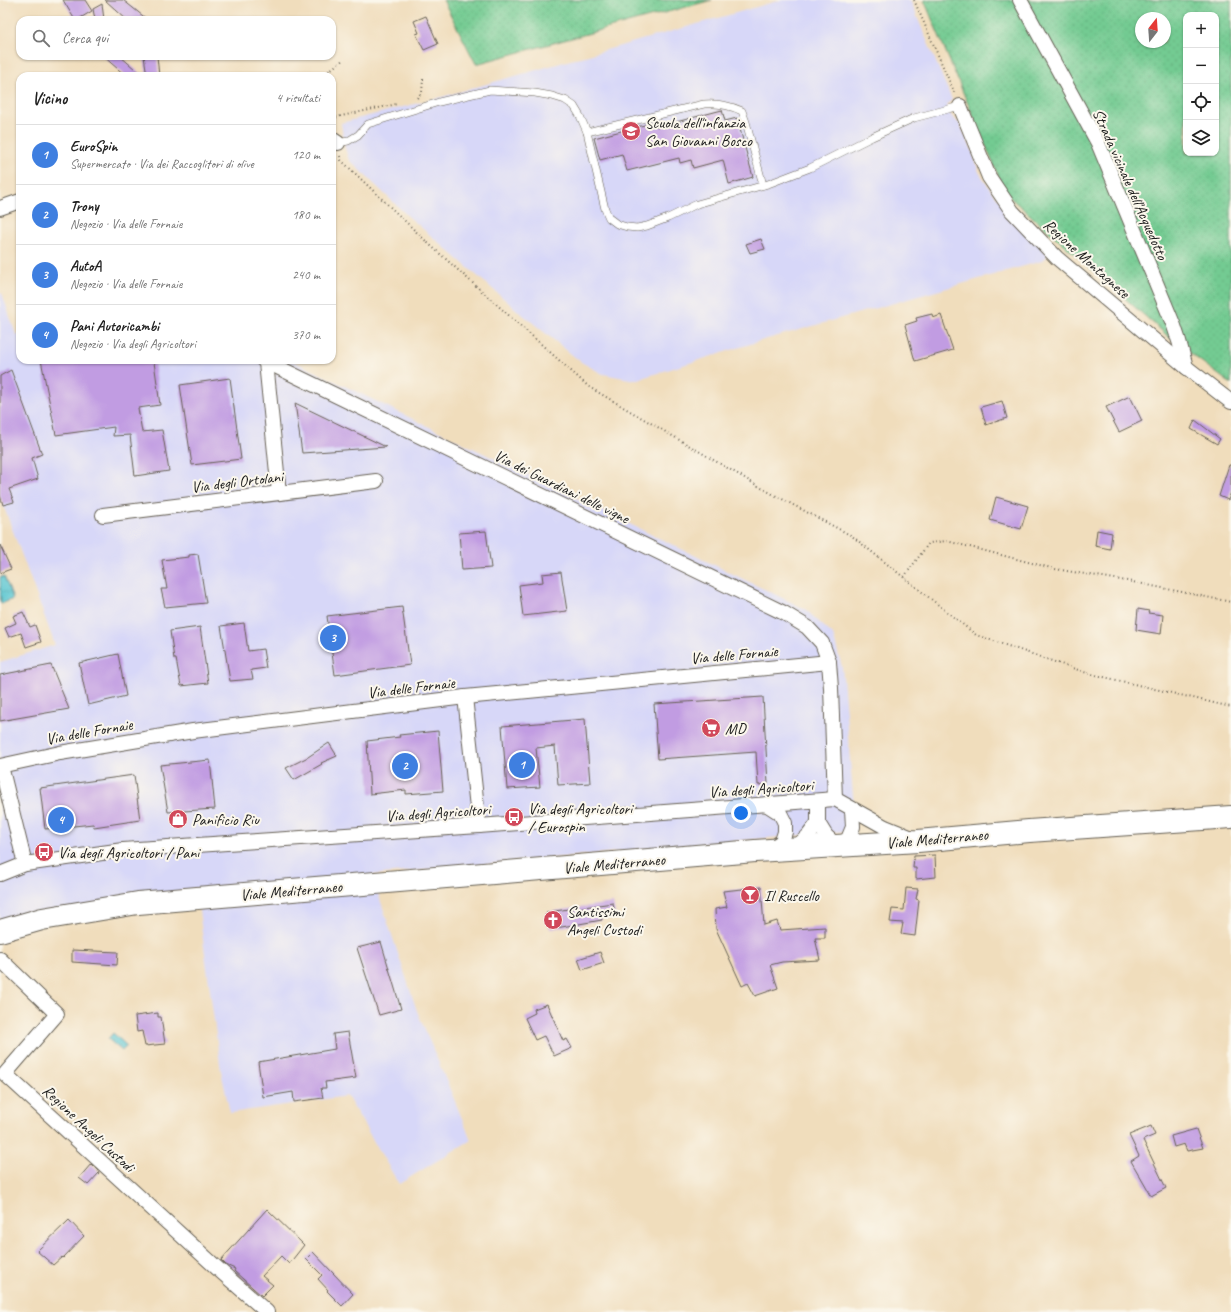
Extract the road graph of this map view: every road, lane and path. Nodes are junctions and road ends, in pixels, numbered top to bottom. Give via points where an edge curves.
1 (914, 0) edge
2 (1020, 0) edge
3 (343, 60) dead end
4 (327, 72) edge
5 (422, 80) dead end
6 (412, 100) dead end
7 (398, 104) dead end
8 (960, 106) junction
9 (336, 117) edge
10 (586, 132) junction
11 (336, 141) edge
12 (336, 144) edge
13 (763, 186) junction
14 (16, 202) edge
15 (0, 208) edge
16 (264, 364) edge
17 (270, 364) edge
18 (1186, 367) junction
19 (1231, 402) edge
20 (376, 481) dead end
21 (279, 493) junction
22 (103, 515) dead end
23 (904, 577) junction
24 (1231, 602) edge
25 (829, 662) junction
26 (465, 697) junction
27 (1231, 706) edge
28 (0, 766) edge
29 (835, 799) junction
30 (818, 801) junction
31 (766, 804) junction
32 (852, 809) junction
33 (1231, 817) edge
34 (818, 823) junction
35 (479, 826) junction
36 (918, 841) junction
37 (837, 846) junction
38 (794, 849) junction
39 (770, 850) junction
40 (25, 864) junction
41 (0, 874) edge
42 (0, 931) edge
43 (0, 959) edge
44 (268, 1312) edge

1 - 8 path
2 - 18 street, Strada vicinale dell'Acquedotto via 1098,143 1174,326
3 - 4 path
5 - 6 path via 422,92
7 - 9 path
8 - 13 lane via 914,118 810,168
8 - 18 street, Regione Montagnese via 989,178 1012,211 1057,258
10 - 11 lane via 574,106 565,100 534,93 490,90 438,102 368,124 348,141
10 - 13 lane via 704,104 733,106 742,111
10 - 13 lane via 605,209 609,218 617,224 637,228 646,226 697,204
12 - 23 path via 341,160 589,387 765,490 852,536
14 - 15 street
16 - 21 street
17 - 25 street, Via dei Guardiani delle vigne via 784,613 807,627 822,643
18 - 19 street, Regione Montagnese
20 - 21 street, Via degli Ortolani
21 - 22 street, Via degli Ortolani
23 - 24 path via 929,543 947,541 1055,569
23 - 27 path via 976,635 1087,673
25 - 26 street, Via delle Fornaie
25 - 29 street, Via dei Guardiani delle vigne
26 - 28 street, Via delle Fornaie via 193,731 60,753
26 - 35 street
28 - 40 street
29 - 30 street, Via degli Agricoltori
29 - 32 street, Via degli Agricoltori
30 - 31 street, Via degli Agricoltori
30 - 34 street
31 - 35 street, Via degli Agricoltori
31 - 39 street via 780,813 785,824 782,841
32 - 36 street, Via degli Agricoltori
32 - 37 street via 853,827 848,839
33 - 36 main road, Viale Mediterraneo
34 - 37 street via 826,836
34 - 38 street
35 - 40 street, Via degli Agricoltori via 123,850
36 - 37 main road, Viale Mediterraneo
37 - 38 main road, Viale Mediterraneo
38 - 39 main road, Viale Mediterraneo
39 - 42 main road, Viale Mediterraneo via 138,903 42,919
40 - 41 street, Via degli Agricoltori
43 - 44 street, Regione Angeli Custodi via 57,1014 5,1074

